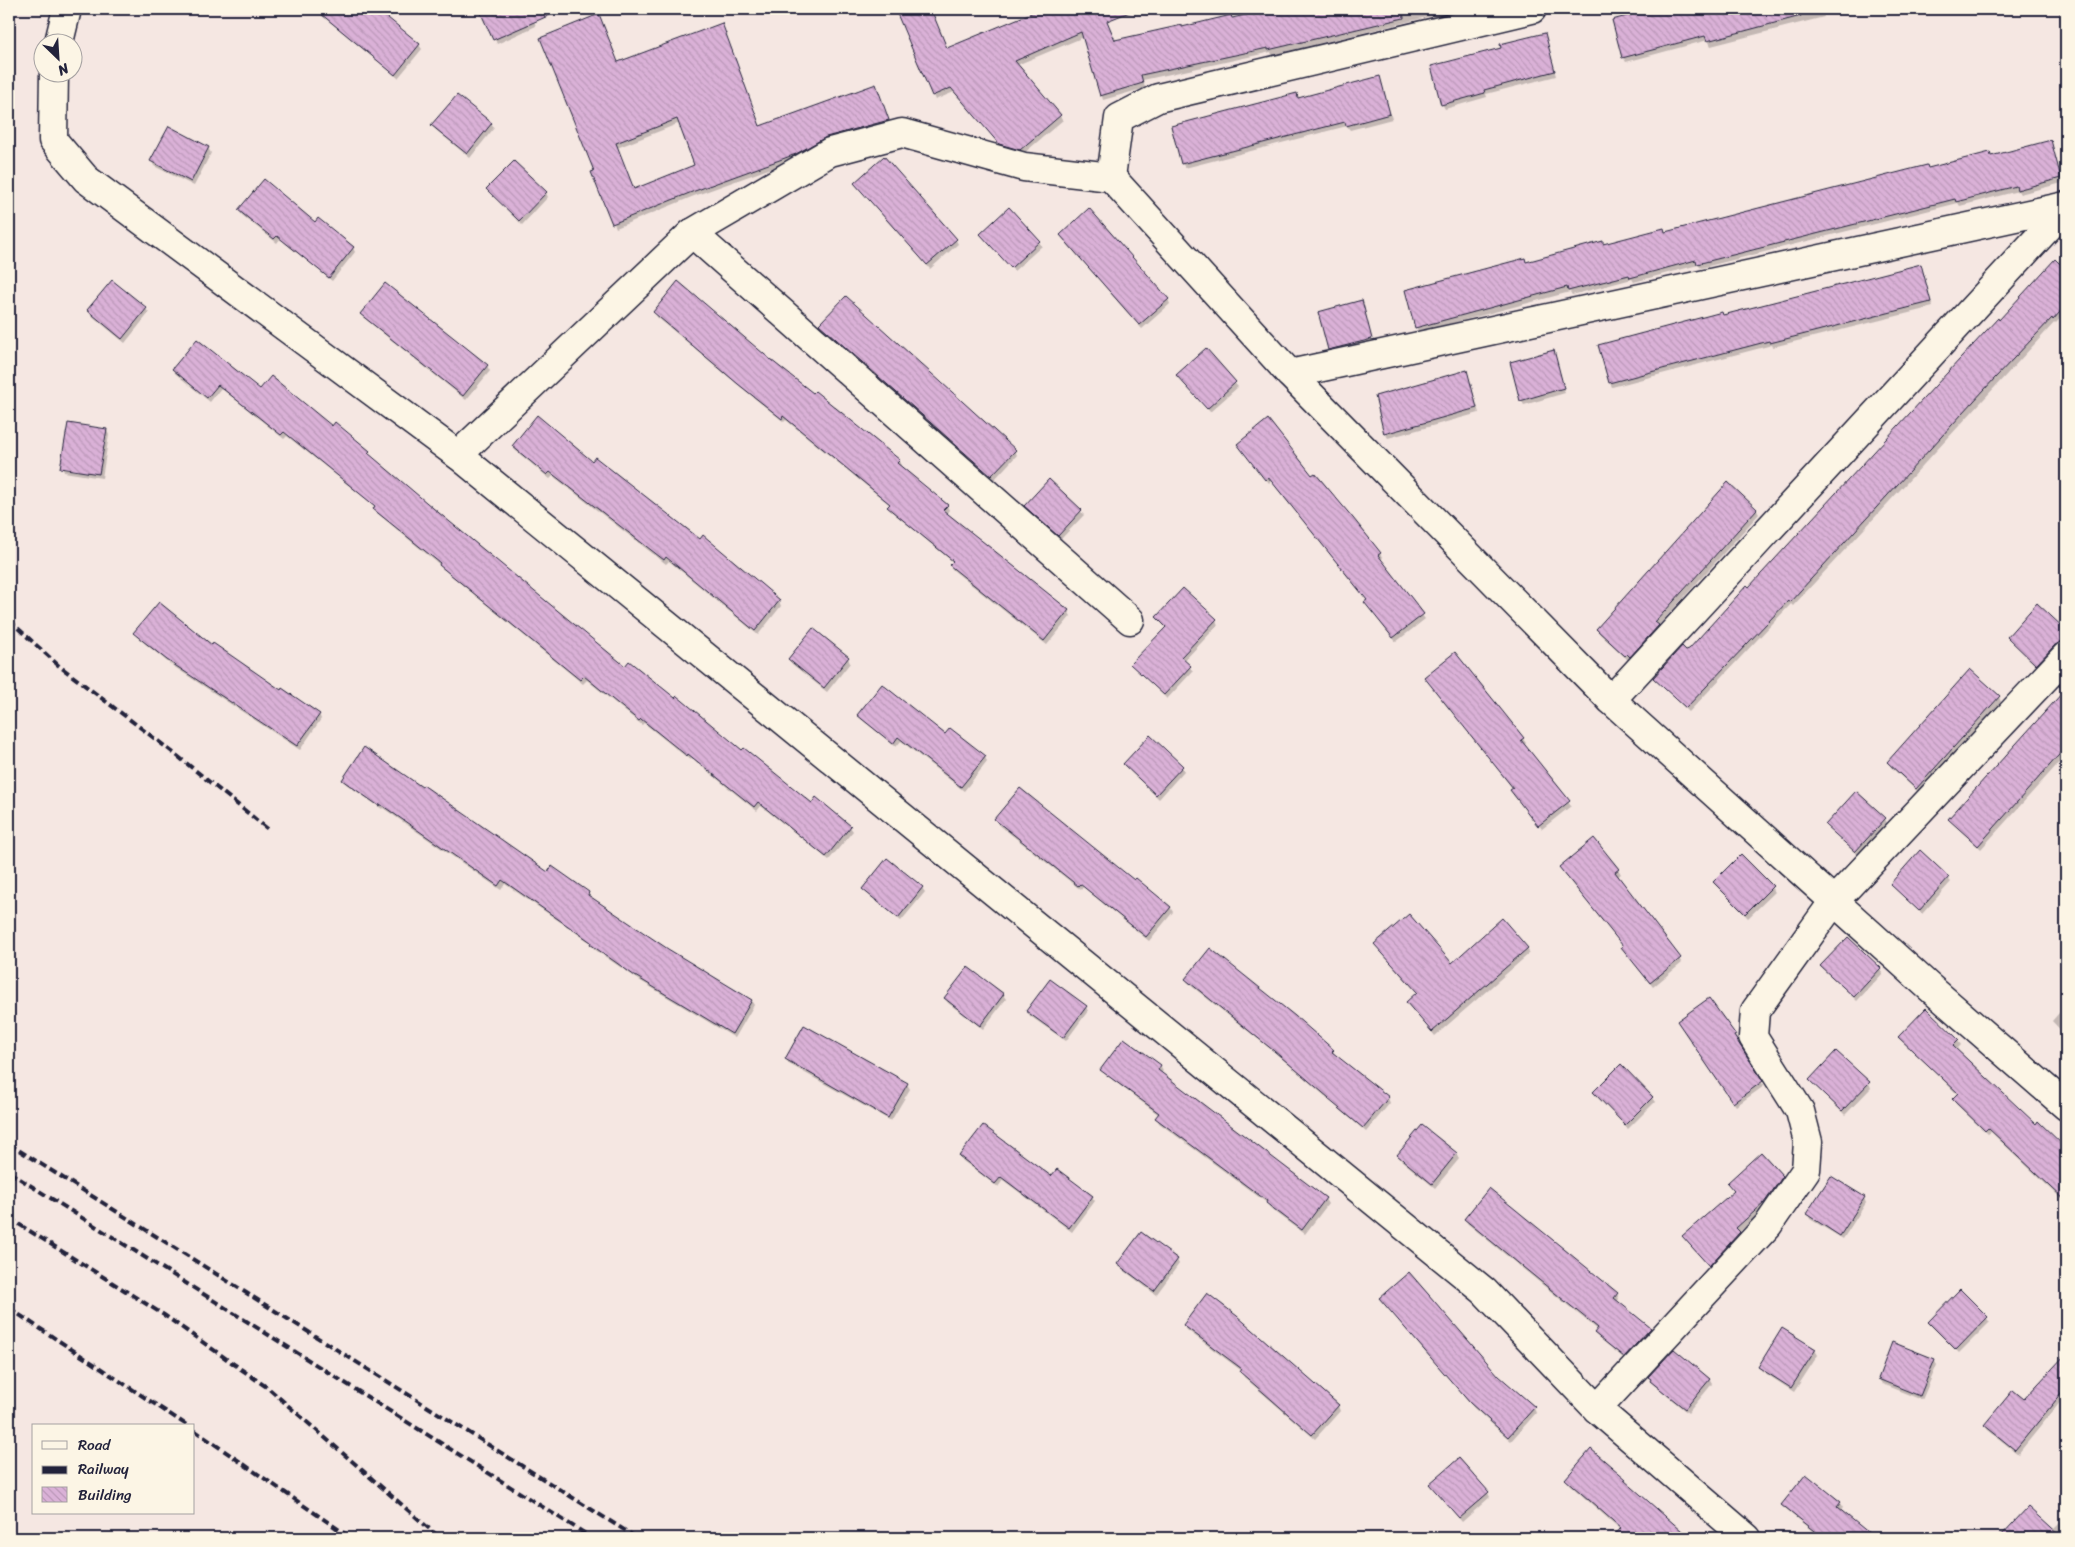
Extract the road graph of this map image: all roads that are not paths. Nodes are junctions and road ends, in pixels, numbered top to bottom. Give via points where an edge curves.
1 (67, 9) edge
2 (1532, 9) edge
3 (61, 32) edge
4 (54, 82) edge
5 (1111, 177) junction
6 (2066, 207) edge
7 (692, 233) junction
8 (1290, 374) junction
9 (458, 455) junction
10 (1130, 620) dead end
11 (2066, 656) edge
12 (1611, 700) junction
13 (1834, 901) junction
14 (2065, 1102) edge
15 (1597, 1409) junction
16 (1747, 1538) edge

1 - 3 street
2 - 5 street via 1158,98 1120,118
4 - 9 street via 53,140 86,178
5 - 7 street via 1024,167 902,133 830,152
5 - 8 street
6 - 8 street
6 - 12 street
7 - 9 street
7 - 10 street
8 - 12 street
9 - 15 street via 1484,1291
11 - 13 street
12 - 13 street
13 - 14 street
13 - 15 street via 1755,1011 1753,1037 1800,1111 1808,1142 1806,1170 1768,1224
15 - 16 street

